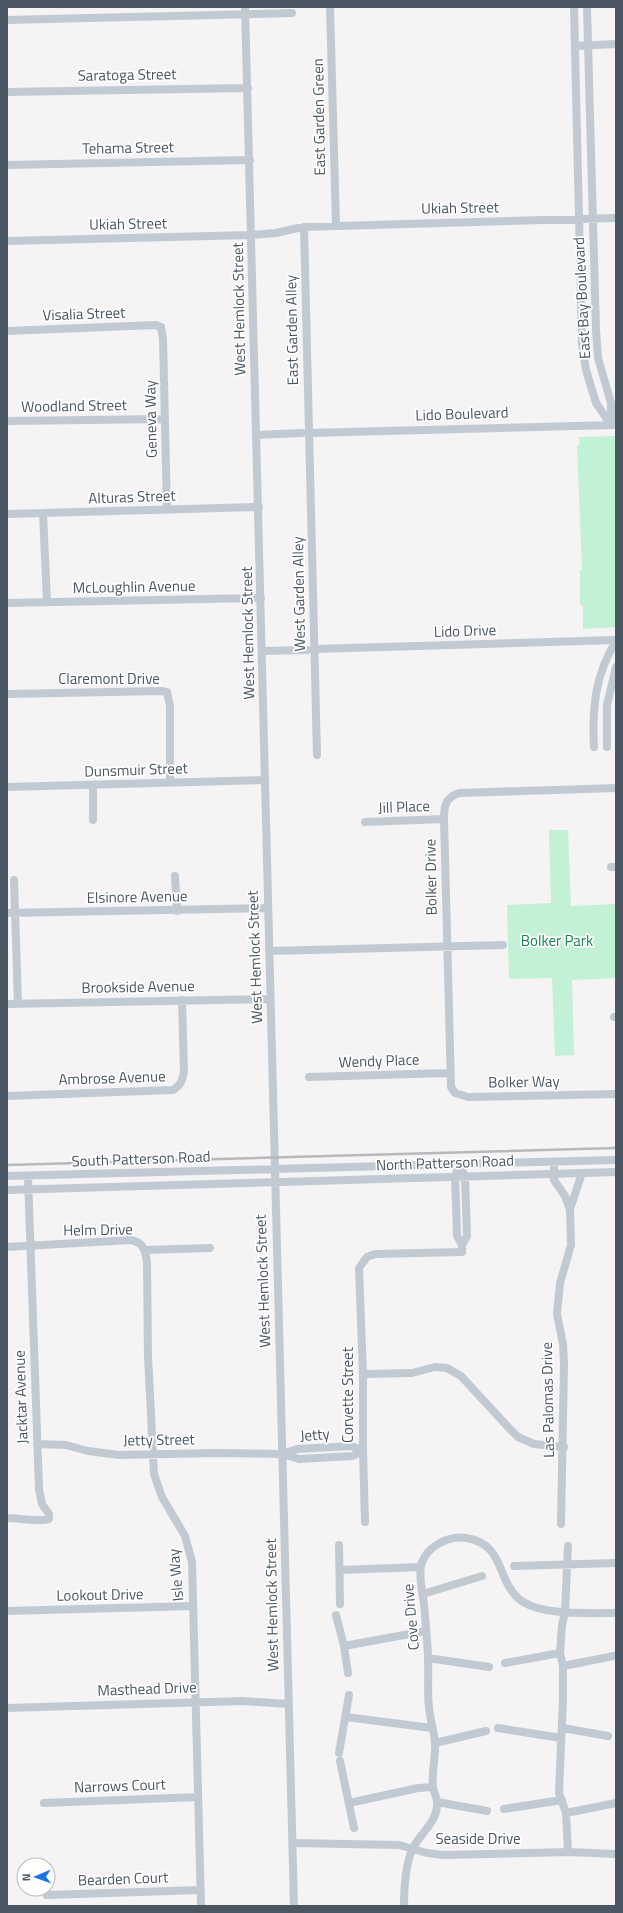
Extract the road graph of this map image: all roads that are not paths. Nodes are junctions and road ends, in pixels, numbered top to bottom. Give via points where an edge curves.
1 (330, 7) edge
2 (574, 7) edge
3 (587, 7) edge
4 (245, 11) edge
5 (292, 13) dead end
6 (7, 20) edge
7 (616, 44) edge
8 (588, 45) junction
9 (575, 46) junction
10 (248, 88) junction
11 (7, 92) edge
12 (250, 160) junction
13 (7, 165) edge
14 (593, 218) junction
15 (616, 218) edge
16 (580, 219) junction
17 (336, 225) junction
18 (301, 228) junction
19 (252, 235) junction
20 (7, 241) edge
21 (161, 327) joint
22 (7, 331) edge
23 (165, 419) junction
24 (7, 421) edge
25 (614, 425) edge
26 (305, 433) junction
27 (257, 434) junction
28 (258, 507) junction
29 (167, 510) junction
30 (43, 513) junction
31 (7, 514) edge
32 (261, 598) junction
33 (47, 602) junction
34 (7, 603) edge
35 (616, 641) edge
36 (311, 650) junction
37 (262, 651) junction
38 (616, 667) edge
39 (7, 694) edge
40 (594, 747) dead end
41 (607, 747) dead end
42 (317, 755) dead end
43 (265, 780) junction
44 (170, 783) junction
45 (92, 785) junction
46 (7, 787) edge
47 (616, 788) edge
48 (444, 819) junction
49 (93, 820) dead end
50 (365, 822) dead end
51 (176, 876) dead end
52 (14, 880) dead end
53 (268, 908) junction
54 (177, 911) junction
55 (11, 913) edge
56 (503, 944) dead end
57 (447, 946) junction
58 (269, 951) junction
59 (270, 999) junction
60 (182, 1000) junction
61 (7, 1004) edge
62 (18, 1004) junction
63 (449, 1073) junction
64 (309, 1077) dead end
65 (616, 1094) edge
66 (7, 1096) edge
67 (616, 1160) edge
68 (554, 1162) junction
69 (460, 1164) junction
70 (275, 1169) junction
71 (616, 1172) edge
72 (582, 1173) junction
73 (554, 1174) junction
74 (7, 1176) edge
75 (28, 1176) junction
76 (455, 1176) junction
77 (465, 1176) junction
78 (275, 1182) junction
79 (28, 1189) junction
80 (7, 1190) edge
81 (570, 1210) junction
82 (30, 1246) junction
83 (7, 1247) edge
84 (210, 1248) dead end
85 (462, 1248) junction
86 (145, 1250) junction
87 (364, 1374) junction
88 (37, 1444) junction
89 (564, 1447) junction
90 (363, 1451) junction
91 (152, 1454) junction
92 (283, 1454) junction
93 (7, 1518) edge
94 (366, 1522) dead end
95 (561, 1524) dead end
96 (339, 1545) dead end
97 (568, 1546) dead end
98 (616, 1563) edge
99 (567, 1564) junction
100 (514, 1566) dead end
101 (421, 1567) junction
102 (340, 1570) junction
103 (482, 1576) dead end
104 (423, 1594) junction
105 (340, 1604) dead end
106 (193, 1606) junction
107 (7, 1611) edge
108 (565, 1612) junction
109 (614, 1613) edge
110 (336, 1615) dead end
111 (426, 1631) junction
112 (344, 1646) junction
113 (560, 1653) junction
114 (614, 1656) dead end
115 (428, 1658) junction
116 (505, 1663) dead end
117 (563, 1666) junction
118 (489, 1667) dead end
119 (348, 1673) dead end
120 (349, 1695) dead end
121 (195, 1702) junction
122 (289, 1704) junction
123 (7, 1708) edge
124 (346, 1717) junction
125 (432, 1728) junction
126 (498, 1728) dead end
127 (562, 1728) junction
128 (486, 1731) dead end
129 (608, 1736) dead end
130 (562, 1738) junction
131 (435, 1743) junction
132 (433, 1787) junction
133 (198, 1797) junction
134 (562, 1800) junction
135 (437, 1802) junction
136 (44, 1803) dead end
137 (349, 1803) junction
138 (616, 1803) edge
139 (504, 1809) dead end
140 (487, 1811) dead end
141 (566, 1813) junction
142 (354, 1828) dead end
143 (293, 1843) junction
144 (413, 1848) junction
145 (568, 1852) junction
146 (616, 1854) edge
147 (200, 1890) junction
148 (56, 1895) edge
149 (201, 1906) edge
150 (294, 1906) edge
151 (404, 1906) edge

1 - 17 street, East Garden Green
2 - 9 street, East Bay Boulevard
3 - 8 street, East Bay Boulevard
4 - 5 street
4 - 6 street
4 - 10 street, West Hemlock Street
7 - 8 street
8 - 9 street
8 - 14 street, East Bay Boulevard
9 - 16 street, East Bay Boulevard
10 - 11 street, Saratoga Street
10 - 12 street, West Hemlock Street
12 - 13 street, Tehama Street
12 - 19 street, West Hemlock Street
14 - 15 street, Ukiah Street
14 - 16 street, Ukiah Street
14 - 25 street, East Bay Boulevard via 597,347
16 - 17 street, Ukiah Street
16 - 25 street, East Bay Boulevard via 584,358 596,402
17 - 18 street, Ukiah Street
18 - 19 street, Ukiah Street via 276,234
18 - 26 street, East Garden Alley
19 - 20 street, Ukiah Street
19 - 27 street, West Hemlock Street
21 - 22 street, Visalia Street via 156,325
21 - 23 street, Geneva Way
23 - 24 street, Woodland Street
23 - 29 street, Geneva Way
25 - 26 street, Lido Boulevard
26 - 27 street, Lido Boulevard
26 - 36 street, West Garden Alley
27 - 28 street, West Hemlock Street
28 - 29 street, Alturas Street
28 - 32 street, West Hemlock Street
29 - 30 street, Alturas Street
30 - 31 street, Alturas Street
30 - 33 street
32 - 33 street, McLoughlin Avenue
32 - 37 street, West Hemlock Street
33 - 34 street, McLoughlin Avenue
35 - 36 street, Lido Drive
35 - 40 street via 606,658 598,681
36 - 37 street, Lido Drive
36 - 42 street, West Garden Alley
37 - 43 street, West Hemlock Street
38 - 41 street via 607,705
39 - 44 street, Claremont Drive via 161,690 167,692 170,706
43 - 44 street, Dunsmuir Street
43 - 53 street, West Hemlock Street
44 - 45 street, Dunsmuir Street
45 - 46 street, Dunsmuir Street
45 - 49 street
47 - 48 street, Bolker Drive via 459,793 445,803
48 - 50 street, Jill Place
48 - 57 street, Bolker Drive
51 - 54 street
52 - 55 street
53 - 54 street, Elsinore Avenue
53 - 58 street, West Hemlock Street
54 - 55 street, Elsinore Avenue
55 - 62 street
56 - 57 street
57 - 58 street
57 - 63 street, Bolker Drive
58 - 59 street, West Hemlock Street
59 - 60 street, Brookside Avenue
59 - 70 street, West Hemlock Street
60 - 62 street, Brookside Avenue
60 - 66 street, Ambrose Avenue via 184,1072 179,1087 173,1090
61 - 62 street, Brookside Avenue
63 - 64 street, Wendy Place
63 - 65 street, Bolker Way via 451,1087 455,1093 464,1097
67 - 68 street, North Patterson Road
68 - 69 street, North Patterson Road
68 - 73 street, Las Palomas Drive
69 - 70 street, North Patterson Road
69 - 76 street
69 - 77 street
70 - 75 street, South Patterson Road
70 - 78 street, West Hemlock Street
71 - 72 street, North Patterson Road
72 - 73 street, North Patterson Road
72 - 81 street
73 - 77 street, North Patterson Road
73 - 81 street, Las Palomas Drive via 554,1180 565,1196
74 - 75 street, South Patterson Road
75 - 79 street, Jacktar Avenue
76 - 77 street, North Patterson Road
76 - 78 street, North Patterson Road
76 - 85 street via 457,1236
77 - 85 street via 467,1236
78 - 79 street, South Patterson Road
78 - 92 street, West Hemlock Street
79 - 80 street, South Patterson Road
79 - 82 street, Jacktar Avenue
81 - 89 street, Las Palomas Drive via 571,1245 560,1283 557,1314 563,1344
82 - 83 street, Helm Drive
82 - 86 street, Helm Drive via 131,1240 140,1243
82 - 88 street, Jacktar Avenue
84 - 86 street, Helm Drive
85 - 87 street, Corvette Street via 375,1254 366,1257 359,1268
86 - 91 street, Isle Way
87 - 89 street via 412,1373 435,1367 447,1368 461,1376 518,1436 534,1444
87 - 90 street, Corvette Street
88 - 91 street, Jetty Street via 66,1445 105,1454
88 - 93 street, Jacktar Avenue via 40,1498 49,1519 43,1521
89 - 95 street, Las Palomas Drive
90 - 92 street, Jetty via 351,1446 297,1449
90 - 94 street, Corvette Street
91 - 92 street, Jetty Street
91 - 106 street, Isle Way via 157,1486 180,1525 189,1548 192,1562
92 - 122 street, West Hemlock Street
96 - 102 street
97 - 99 street
98 - 99 street
99 - 100 street
99 - 108 street
101 - 102 street
101 - 104 street, Cove Drive
101 - 108 street, Cove Drive via 428,1553 442,1542 458,1537 478,1541 497,1557 507,1581 519,1599 539,1608
102 - 105 street
103 - 104 street
104 - 111 street, Cove Drive
106 - 107 street, Lookout Drive
106 - 121 street, Isle Way
108 - 109 street, Cove Drive
108 - 113 street
110 - 112 street
111 - 112 street
111 - 115 street, Cove Drive
112 - 119 street
113 - 116 street
113 - 117 street
114 - 117 street
115 - 118 street
115 - 125 street, Cove Drive via 428,1707
117 - 127 street
120 - 124 street
121 - 122 street, Masthead Drive via 242,1700
121 - 123 street, Masthead Drive
121 - 133 street, Isle Way
122 - 143 street, West Hemlock Street
124 - 125 street
124 - 137 street via 340,1757
125 - 131 street, Cove Drive
126 - 130 street
127 - 129 street
127 - 130 street
128 - 131 street
130 - 134 street via 559,1793
131 - 132 street, Cove Drive
132 - 135 street, Cove Drive
132 - 137 street
133 - 136 street, Narrows Court
133 - 147 street, Isle Way
134 - 139 street
134 - 141 street
135 - 140 street
135 - 144 street via 434,1818
137 - 142 street
138 - 141 street
141 - 145 street
143 - 144 street, Seaside Drive via 391,1844
143 - 150 street, West Hemlock Street
144 - 145 street, Seaside Drive via 443,1855
144 - 151 street via 407,1867
145 - 146 street, Seaside Drive
147 - 148 street, Bearden Court
147 - 149 street, Isle Way

